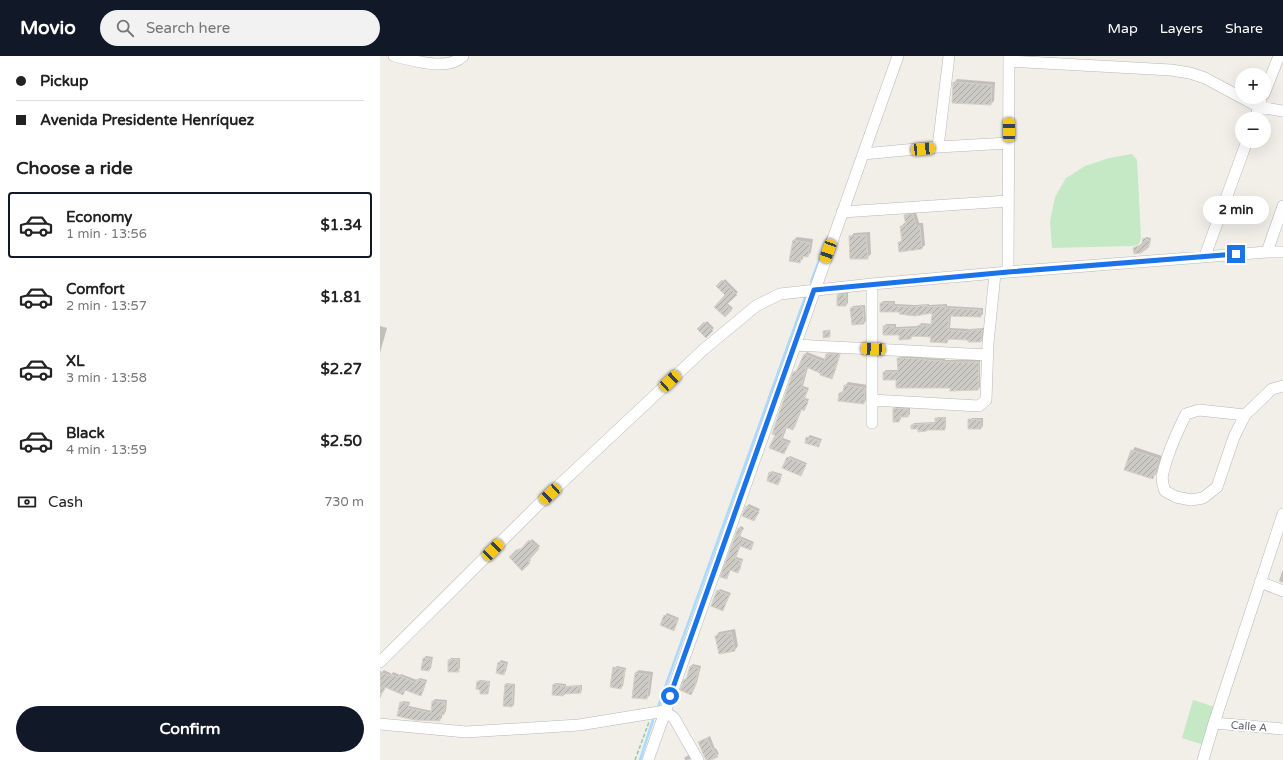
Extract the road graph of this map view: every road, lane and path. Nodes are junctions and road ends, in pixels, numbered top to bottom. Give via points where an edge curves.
1 (394, 56) edge
2 (463, 56) edge
3 (898, 56) edge
4 (949, 56) edge
5 (1279, 56) edge
6 (1009, 59) edge
7 (1271, 77) edge
8 (1235, 90) edge
9 (1270, 104) edge
10 (1283, 111) edge
11 (1009, 143) junction
12 (938, 147) junction
13 (1244, 148) edge
14 (863, 154) junction
15 (1008, 201) junction
16 (1283, 206) edge
17 (842, 212) junction
18 (1267, 252) junction
19 (1283, 252) edge
20 (1205, 256) junction
21 (1008, 272) junction
22 (994, 274) junction
23 (872, 284) junction
24 (814, 290) junction
25 (795, 345) junction
26 (873, 349) junction
27 (988, 355) junction
28 (1283, 386) edge
29 (872, 400) junction
30 (1245, 415) junction
31 (872, 423) dead end
32 (1283, 514) edge
33 (1260, 582) junction
34 (1283, 591) edge
35 (380, 662) edge
36 (665, 711) junction
37 (652, 714) junction
38 (1214, 723) junction
39 (380, 724) edge
40 (1283, 729) edge
41 (636, 760) edge
42 (648, 760) edge
43 (698, 760) edge
44 (1203, 760) edge

1 - 2 street via 438,65 458,61
3 - 14 street
4 - 12 street
5 - 7 street
6 - 8 street via 1171,70 1190,73
6 - 11 street
9 - 10 street
11 - 12 street
11 - 15 street
12 - 14 street
13 - 20 street
14 - 17 street
15 - 17 street
15 - 21 street
16 - 18 street
17 - 24 street
18 - 19 street
18 - 20 street
20 - 21 street
21 - 22 street
22 - 23 street
22 - 27 street
23 - 24 street
23 - 26 street
24 - 25 street
24 - 35 street via 780,294 756,306 703,350 539,504
25 - 26 street
25 - 36 street
26 - 27 street
26 - 29 street
27 - 29 street via 986,400 979,406
28 - 30 street via 1272,389
29 - 31 street
30 - 30 street via 1199,410 1186,414 1162,474 1165,491 1176,497 1191,500 1203,498 1217,487 1234,437
32 - 33 street
33 - 34 street
33 - 38 street
36 - 37 street
36 - 42 street
36 - 43 street via 674,718
37 - 39 street via 579,725 466,732
37 - 41 path
38 - 40 street, Calle A
38 - 44 street

